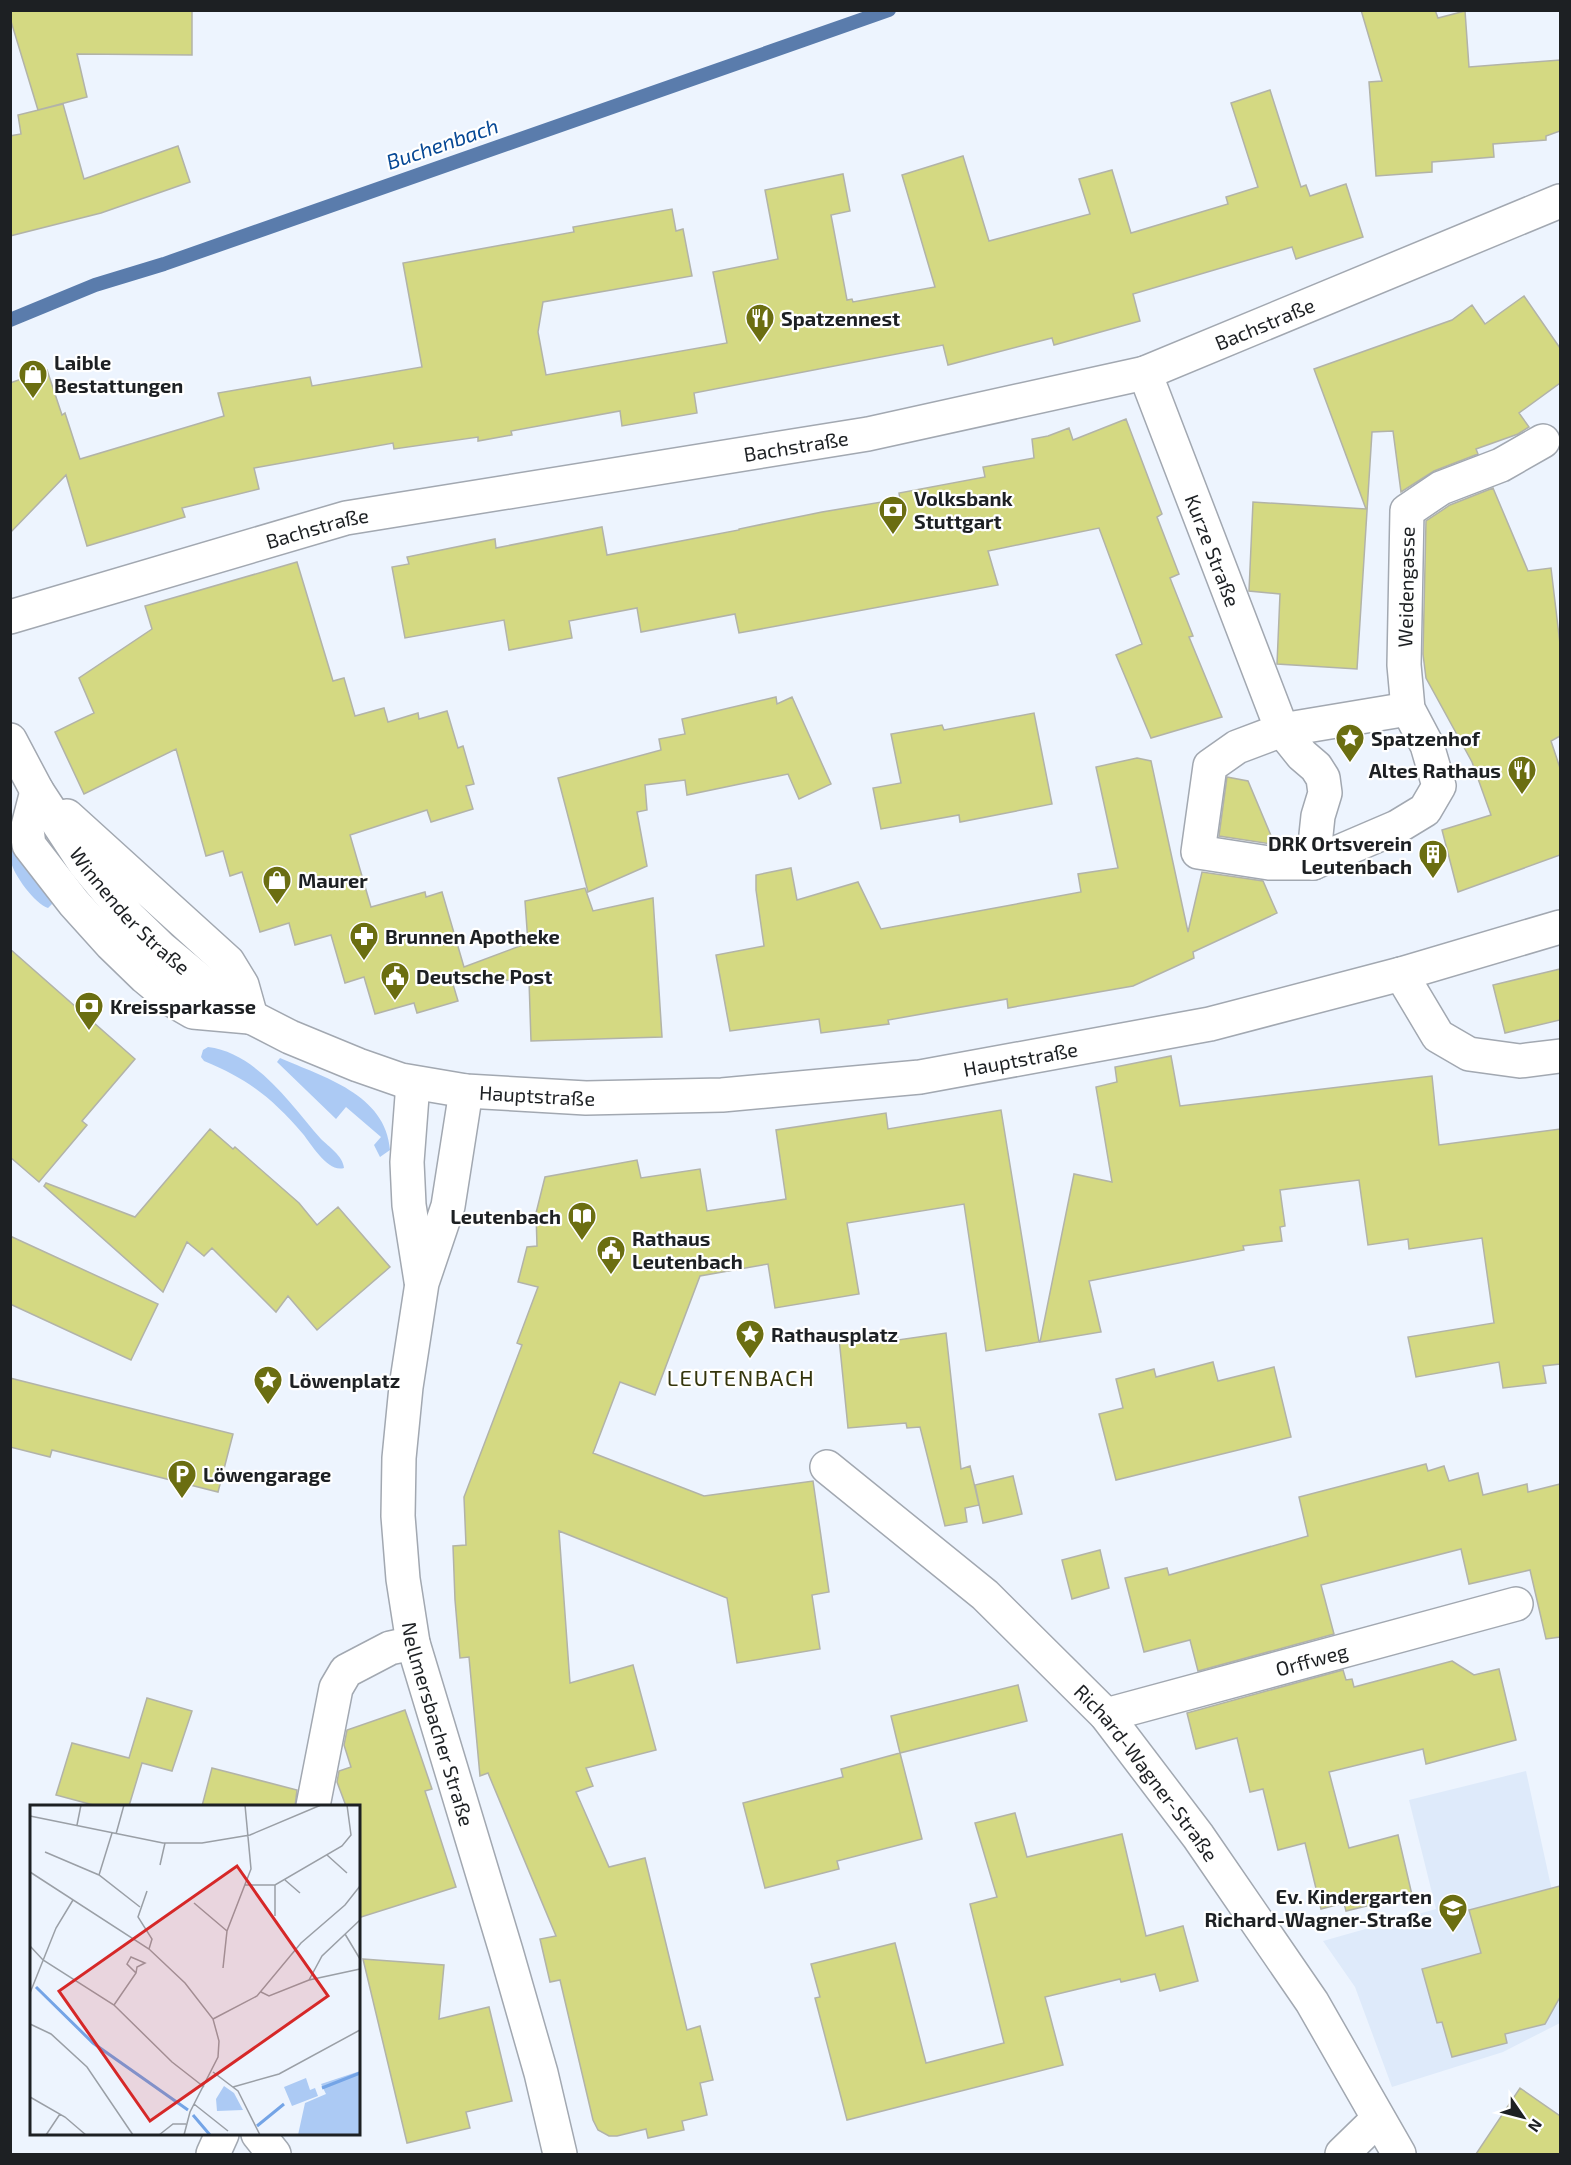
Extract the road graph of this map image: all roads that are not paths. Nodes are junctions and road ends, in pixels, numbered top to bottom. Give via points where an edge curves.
1 (1560, 201) edge
2 (1145, 373) junction
3 (1543, 441) dead end
4 (10, 618) edge
5 (1408, 709) junction
6 (1282, 730) junction
7 (10, 740) edge
8 (24, 794) edge
9 (1313, 863) junction
10 (1560, 927) edge
11 (1401, 974) junction
12 (1560, 1056) edge
13 (413, 1083) junction
14 (465, 1091) junction
15 (422, 1282) junction
16 (827, 1467) dead end
17 (1516, 1604) dead end
18 (413, 1643) junction
19 (1106, 1715) junction
20 (314, 1805) edge
21 (1378, 2120) junction
22 (221, 2135) edge
23 (260, 2135) edge
24 (213, 2154) edge
25 (274, 2154) edge
26 (560, 2154) edge
27 (1342, 2154) edge
28 (1399, 2154) edge

1 - 2 street, Bachstraße
2 - 4 street, Bachstraße via 868,434 346,518
2 - 6 street, Kurze Straße
3 - 5 street, Weidengasse via 1501,465 1442,488 1407,511 1404,665
5 - 6 street
5 - 9 street via 1427,745 1439,786 1425,810 1397,827
6 - 9 street via 1323,778 1325,793 1318,816
6 - 9 street via 1237,747 1210,766 1198,852 1269,862
7 - 8 street, Winnender Straße
8 - 13 street, Winnender Straße via 129,917 203,983 250,1017 290,1037
10 - 11 street, Hauptstraße
11 - 12 street via 1438,1036 1469,1054 1520,1061
11 - 14 street, Hauptstraße via 1210,1024 920,1077 722,1095 586,1098
13 - 14 street, Winnender Straße
13 - 15 street, Nellmersbacher Straße via 406,1162
14 - 15 street, Nellmersbacher Straße via 448,1206
15 - 18 street, Nellmersbacher Straße via 399,1458 398,1516
16 - 19 street, Richard-Wagner-Straße via 985,1594
17 - 19 street, Orffweg
18 - 20 street via 390,1648 346,1671 336,1688
18 - 26 street, Nellmersbacher Straße via 506,1951
19 - 21 street, Richard-Wagner-Straße via 1198,1836 1312,2002
21 - 27 street
21 - 28 street, Richard-Wagner-Straße
22 - 24 street
23 - 25 street

